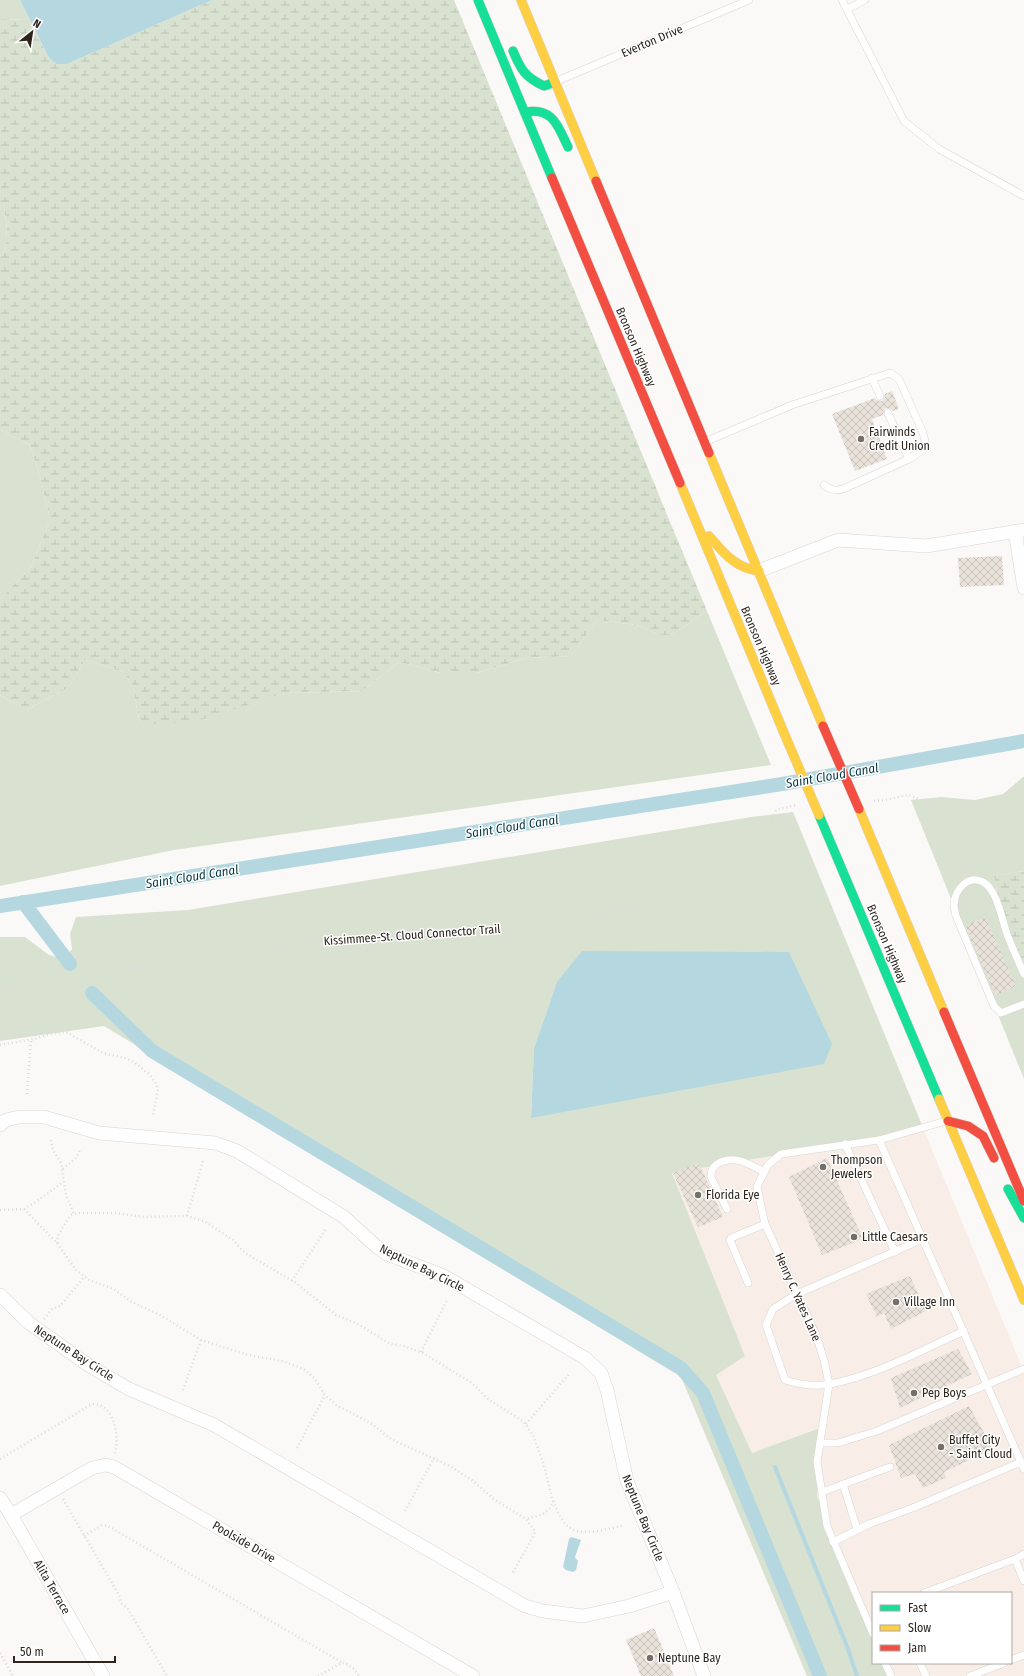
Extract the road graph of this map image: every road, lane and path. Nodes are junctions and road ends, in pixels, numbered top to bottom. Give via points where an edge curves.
1 (478, 0) edge
2 (520, 0) edge
3 (749, 0) edge
4 (842, 0) edge
5 (865, 0) edge
6 (847, 9) junction
7 (509, 43) dead end
8 (555, 82) junction
9 (525, 112) junction
10 (571, 154) dead end
11 (1024, 196) edge
12 (611, 240) dead end
13 (627, 256) junction
14 (872, 378) junction
15 (880, 396) dead end
16 (888, 413) dead end
17 (705, 441) junction
18 (909, 459) junction
19 (824, 485) dead end
20 (696, 522) junction
21 (1019, 530) edge
22 (759, 571) junction
23 (1024, 588) edge
24 (908, 795) dead end
25 (776, 810) dead end
26 (1024, 820) edge
27 (1024, 974) edge
28 (0, 990) edge
29 (1024, 1004) edge
30 (31, 1039) junction
31 (0, 1045) edge
32 (28, 1094) dead end
33 (153, 1116) dead end
34 (948, 1121) junction
35 (0, 1125) edge
36 (51, 1140) dead end
37 (879, 1140) junction
38 (845, 1144) junction
39 (80, 1150) dead end
40 (203, 1161) dead end
41 (997, 1165) dead end
42 (63, 1169) junction
43 (764, 1172) junction
44 (1004, 1180) dead end
45 (63, 1182) junction
46 (1024, 1200) edge
47 (24, 1209) junction
48 (727, 1209) dead end
49 (0, 1210) edge
50 (74, 1214) junction
51 (187, 1216) junction
52 (1024, 1218) edge
53 (765, 1224) junction
54 (326, 1229) dead end
55 (923, 1239) junction
56 (57, 1244) junction
57 (894, 1252) junction
58 (84, 1277) junction
59 (292, 1281) junction
60 (748, 1283) dead end
61 (798, 1294) junction
62 (0, 1295) edge
63 (447, 1300) dead end
64 (1024, 1300) edge
65 (36, 1328) junction
66 (964, 1331) junction
67 (201, 1340) junction
68 (421, 1352) junction
69 (1024, 1369) edge
70 (570, 1374) dead end
71 (829, 1384) junction
72 (987, 1385) junction
73 (183, 1390) dead end
74 (325, 1395) junction
75 (526, 1424) junction
76 (820, 1443) junction
77 (297, 1448) dead end
78 (434, 1458) junction
79 (0, 1459) edge
80 (112, 1466) junction
81 (1022, 1466) edge
82 (890, 1467) dead end
83 (843, 1484) junction
84 (58, 1488) junction
85 (822, 1492) junction
86 (0, 1498) edge
87 (553, 1501) junction
88 (405, 1511) dead end
89 (11, 1515) junction
90 (526, 1519) junction
91 (622, 1526) dead end
92 (858, 1529) junction
93 (84, 1536) junction
94 (833, 1542) junction
95 (1024, 1554) edge
96 (1015, 1558) junction
97 (512, 1574) dead end
98 (1024, 1581) edge
99 (673, 1592) junction
100 (927, 1592) edge
101 (872, 1612) edge
102 (865, 1615) junction
103 (872, 1632) edge
104 (0, 1654) edge
105 (1024, 1655) edge
106 (1012, 1660) edge
107 (343, 1663) junction
108 (885, 1664) edge
109 (920, 1664) edge
110 (1001, 1664) edge
111 (13, 1676) edge
112 (103, 1676) edge
113 (167, 1676) edge
114 (318, 1676) edge
115 (359, 1676) edge
116 (473, 1676) edge
117 (704, 1676) edge
118 (891, 1676) edge
119 (926, 1676) edge
120 (970, 1676) edge

1 - 9 highway, Bronson Highway
2 - 8 highway
3 - 8 lane, Everton Drive
4 - 6 lane
5 - 6 lane
6 - 11 lane via 904,121 939,149
7 - 8 highway via 522,72 532,81 544,86
8 - 13 highway
9 - 10 highway via 545,112 555,121
9 - 20 highway, Bronson Highway
12 - 13 highway
13 - 17 highway
14 - 15 lane
14 - 17 lane via 792,405
14 - 18 lane via 890,373 899,379 925,441 924,449
16 - 18 lane
17 - 22 highway
18 - 19 lane via 843,490 836,491
20 - 22 highway via 734,563 749,571
20 - 34 highway, Bronson Highway, bridge
21 - 22 street via 926,546 838,540
21 - 23 street
22 - 46 highway, bridge
24 - 26 path via 938,806 966,827 988,834 1007,834
25 - 28 path, Kissimmee-St. Cloud Connector Trail via 771,824 761,833 761,848 747,872 737,885 716,892 503,930 487,928 391,934 252,948
27 - 29 lane via 990,888 983,882 973,880 965,883 956,893 956,916 994,1006 1001,1013
30 - 31 path
30 - 32 path
30 - 33 path via 66,1032 108,1055 116,1055 134,1062 149,1074 158,1089
34 - 37 lane, Henry C. Yates Lane
34 - 41 highway via 968,1126 983,1136
34 - 64 highway, Bronson Highway
35 - 99 street, Neptune Bay Circle via 6,1120 19,1117 44,1117 100,1133 215,1143 237,1151 344,1217 387,1254 444,1276 585,1358 601,1373 627,1481
36 - 42 path
37 - 38 lane, Henry C. Yates Lane
37 - 55 lane
38 - 43 lane, Henry C. Yates Lane via 781,1154
38 - 57 lane
39 - 42 path via 76,1158
40 - 51 path
42 - 45 path
43 - 48 lane via 738,1160 723,1161 713,1168 711,1177
43 - 53 lane, Henry C. Yates Lane via 757,1187
44 - 52 highway
45 - 47 path
45 - 50 path
47 - 49 path
47 - 56 path
50 - 51 path
50 - 56 path via 62,1228
51 - 59 path via 204,1221 233,1240 245,1253
53 - 60 lane via 730,1240
53 - 61 lane, Henry C. Yates Lane
54 - 59 path
55 - 57 lane
55 - 66 lane
56 - 58 path
57 - 61 lane
58 - 65 path via 60,1306 52,1309
58 - 67 path via 114,1289 130,1301 160,1315
59 - 68 path via 336,1315 358,1324 387,1342
61 - 71 lane, Henry C. Yates Lane via 816,1335
61 - 71 lane via 773,1309 766,1326 785,1380
62 - 65 street, Neptune Bay Circle
63 - 68 path
65 - 99 street, Neptune Bay Circle via 88,1365 129,1389 214,1425 525,1606 583,1616 629,1606
66 - 71 lane via 882,1369
66 - 72 lane
67 - 73 path
67 - 74 path via 304,1369 315,1379
68 - 75 path via 472,1383 488,1400
69 - 72 lane
70 - 75 path
71 - 76 lane, Henry C. Yates Lane
72 - 76 lane via 877,1431 838,1443
72 - 81 lane
74 - 77 path
74 - 78 path via 343,1410 372,1424 391,1439
75 - 87 path via 543,1462
76 - 85 lane, Henry C. Yates Lane via 817,1462
78 - 88 path
78 - 90 path via 473,1481 495,1500
79 - 80 path via 95,1404 107,1412 116,1426 116,1449
80 - 84 street via 92,1468
80 - 116 street, Poolside Drive
81 - 92 lane
82 - 83 lane
83 - 85 lane
83 - 92 lane
84 - 89 street
84 - 93 path
85 - 94 lane, Henry C. Yates Lane via 827,1526
86 - 89 street, Alita Terrace
87 - 90 path via 542,1515
87 - 91 path via 563,1522 576,1530 595,1531
89 - 112 street, Alita Terrace
90 - 97 path via 535,1531 534,1535
92 - 94 lane
93 - 107 path via 102,1525 108,1526
93 - 113 path via 120,1597 121,1603 128,1609
94 - 102 lane, Henry C. Yates Lane
95 - 96 lane
96 - 98 lane
96 - 100 lane
99 - 117 street, Neptune Bay Circle
101 - 102 lane
102 - 103 lane, Henry C. Yates Lane
104 - 111 path
105 - 106 lane
107 - 114 path
107 - 115 path via 354,1669
108 - 118 lane
109 - 119 lane
110 - 120 lane

